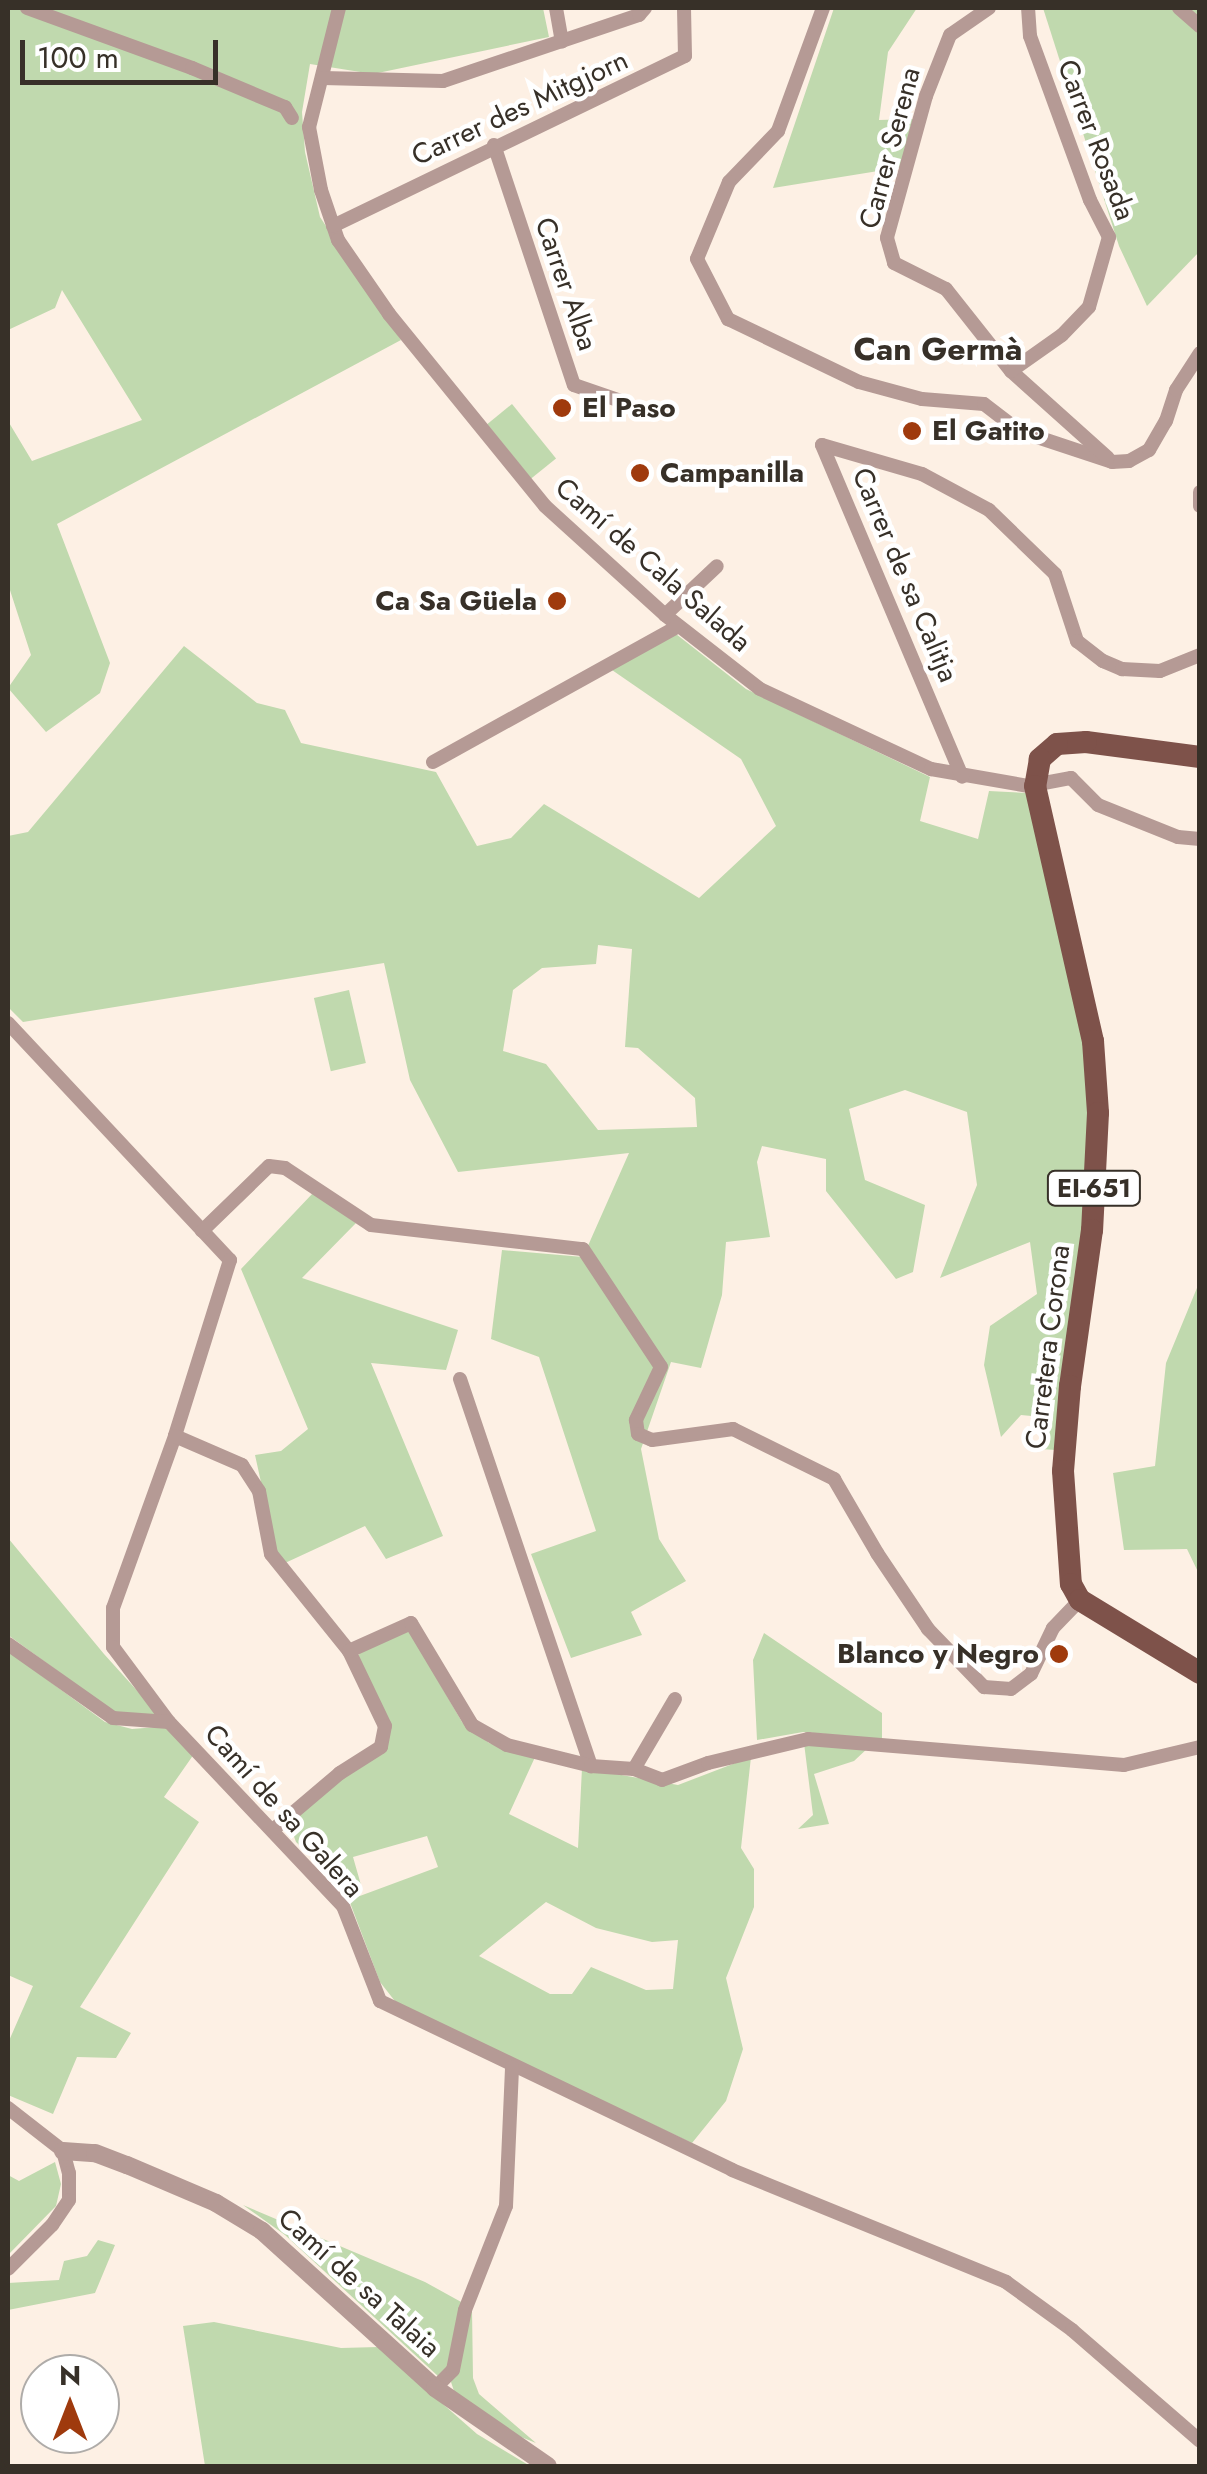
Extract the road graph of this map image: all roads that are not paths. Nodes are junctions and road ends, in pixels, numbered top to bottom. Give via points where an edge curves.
1 (27, 8) edge
2 (338, 8) edge
3 (556, 8) edge
4 (645, 8) edge
5 (684, 8) edge
6 (823, 8) edge
7 (989, 8) edge
8 (1028, 8) edge
9 (1179, 8) edge
10 (1200, 26) edge
11 (562, 40) junction
12 (323, 78) junction
13 (309, 127) junction
14 (494, 145) junction
15 (333, 226) junction
16 (1200, 353) edge
17 (1011, 372) junction
18 (626, 403) dead end
19 (1112, 462) junction
20 (1200, 492) edge
21 (1200, 506) edge
22 (717, 566) dead end
23 (665, 615) junction
24 (678, 626) junction
25 (1200, 655) edge
26 (1200, 757) edge
27 (434, 762) dead end
28 (962, 777) junction
29 (1035, 786) junction
30 (1200, 839) edge
31 (8, 1023) edge
32 (202, 1232) junction
33 (460, 1379) dead end
34 (175, 1436) junction
35 (1080, 1600) junction
36 (8, 1644) edge
37 (349, 1651) junction
38 (1200, 1673) edge
39 (675, 1699) dead end
40 (168, 1722) junction
41 (1200, 1746) edge
42 (591, 1766) junction
43 (634, 1769) junction
44 (274, 1829) junction
45 (512, 2067) junction
46 (8, 2108) edge
47 (62, 2151) junction
48 (8, 2268) edge
49 (436, 2388) junction
50 (1200, 2441) edge
51 (548, 2466) edge

1 - 13 street via 192,68
2 - 12 street, Camí de Cala Salada
3 - 11 street
4 - 11 street
5 - 14 street, Carrer des Mitgjorn via 685,56
6 - 19 street via 778,131 729,182 697,259 728,319 859,382 984,404 1019,431
7 - 17 street, Carrer Serena via 950,34 887,238 894,263 946,289
8 - 17 street, Carrer Rosada via 1030,36 1109,237 1089,307
9 - 10 street
11 - 12 street via 443,81
12 - 13 street, Camí de Cala Salada
13 - 15 street, Camí de Cala Salada
14 - 15 street, Carrer des Mitgjorn
14 - 18 street, Carrer Alba via 574,385
15 - 23 street, Camí de Cala Salada via 345,255 504,460 587,547
16 - 19 street via 1150,450
17 - 19 street, Carrer Serena
20 - 21 street
22 - 23 street
23 - 24 street, Camí de Cala Salada
24 - 27 street
24 - 28 street, Camí de Cala Salada via 760,689 921,766
25 - 28 street, Carrer de sa Calitja via 1160,671 1103,661 1077,640 1055,574 988,510 922,474 822,445
26 - 29 main road via 1057,744 1040,759
28 - 29 street, Camí de Cala Salada
29 - 30 street, Camí de Cala Salada via 1071,778 1098,805 1178,837
29 - 35 main road, Carretera Corona / EI-651 via 1093,1041 1098,1112 1092,1230 1063,1471 1068,1568
31 - 32 street, Camí de sa Galera
32 - 34 street, Camí de sa Galera via 230,1260
32 - 35 street via 268,1166 285,1168 371,1225 583,1249 662,1367 636,1420 638,1434 652,1440 733,1429 834,1479 928,1629 984,1687 1011,1689 1031,1674 1053,1628
33 - 42 street
34 - 37 street via 242,1465 259,1490 271,1554
34 - 40 street, Camí de sa Galera via 112,1608 113,1647
35 - 38 main road
36 - 40 street via 112,1718
37 - 42 street via 410,1623 472,1725 507,1745
37 - 44 street via 386,1726 382,1747
39 - 43 street
40 - 44 street, Camí de sa Galera
41 - 43 street via 1124,1765 808,1739 662,1780
42 - 43 street
44 - 45 street, Camí de sa Galera via 343,1906 380,2002
45 - 49 street via 506,2206 465,2310 453,2370
45 - 50 street, Camí de sa Galera via 732,2170 1006,2282
46 - 47 street
47 - 48 street via 69,2200
47 - 49 street, Camí de sa Talaia via 127,2165 262,2231
49 - 51 street, Camí de sa Talaia

